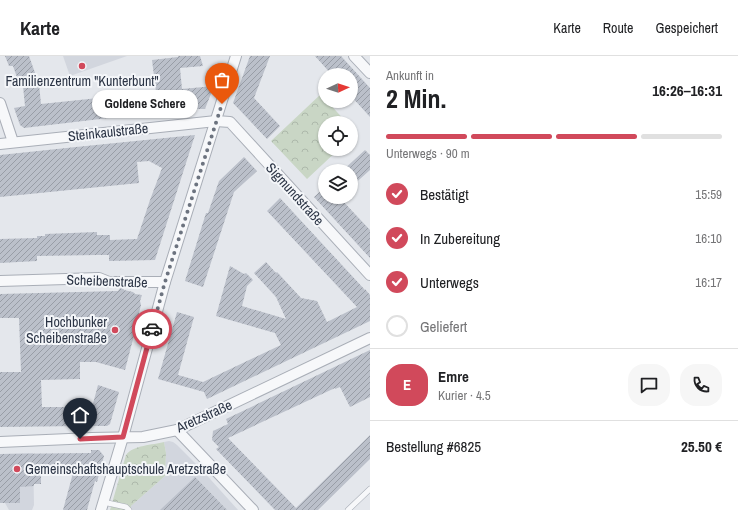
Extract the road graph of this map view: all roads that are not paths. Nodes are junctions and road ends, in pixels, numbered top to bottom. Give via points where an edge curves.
1 (236, 56) edge
2 (354, 56) edge
3 (370, 73) edge
4 (0, 103) edge
5 (216, 121) junction
6 (13, 142) junction
7 (0, 144) edge
8 (370, 276) edge
9 (0, 281) edge
10 (165, 282) junction
11 (370, 338) edge
12 (177, 430) junction
13 (123, 437) junction
14 (0, 442) edge
15 (370, 489) edge
16 (102, 506) edge
17 (129, 510) edge
18 (253, 510) edge
19 (348, 510) edge

1 - 5 street
2 - 3 street
4 - 6 street
5 - 6 street, Steinkaulstraße
5 - 8 street, Sigmundstraße via 230,122
5 - 10 street
6 - 7 street, Steinkaulstraße
9 - 10 street, Scheibenstraße via 99,278 109,282
10 - 13 street
11 - 12 street, Aretzstraße
12 - 13 street, Aretzstraße via 143,437
12 - 18 street
13 - 14 street, Aretzstraße
13 - 16 street
15 - 19 lane
16 - 17 lane

